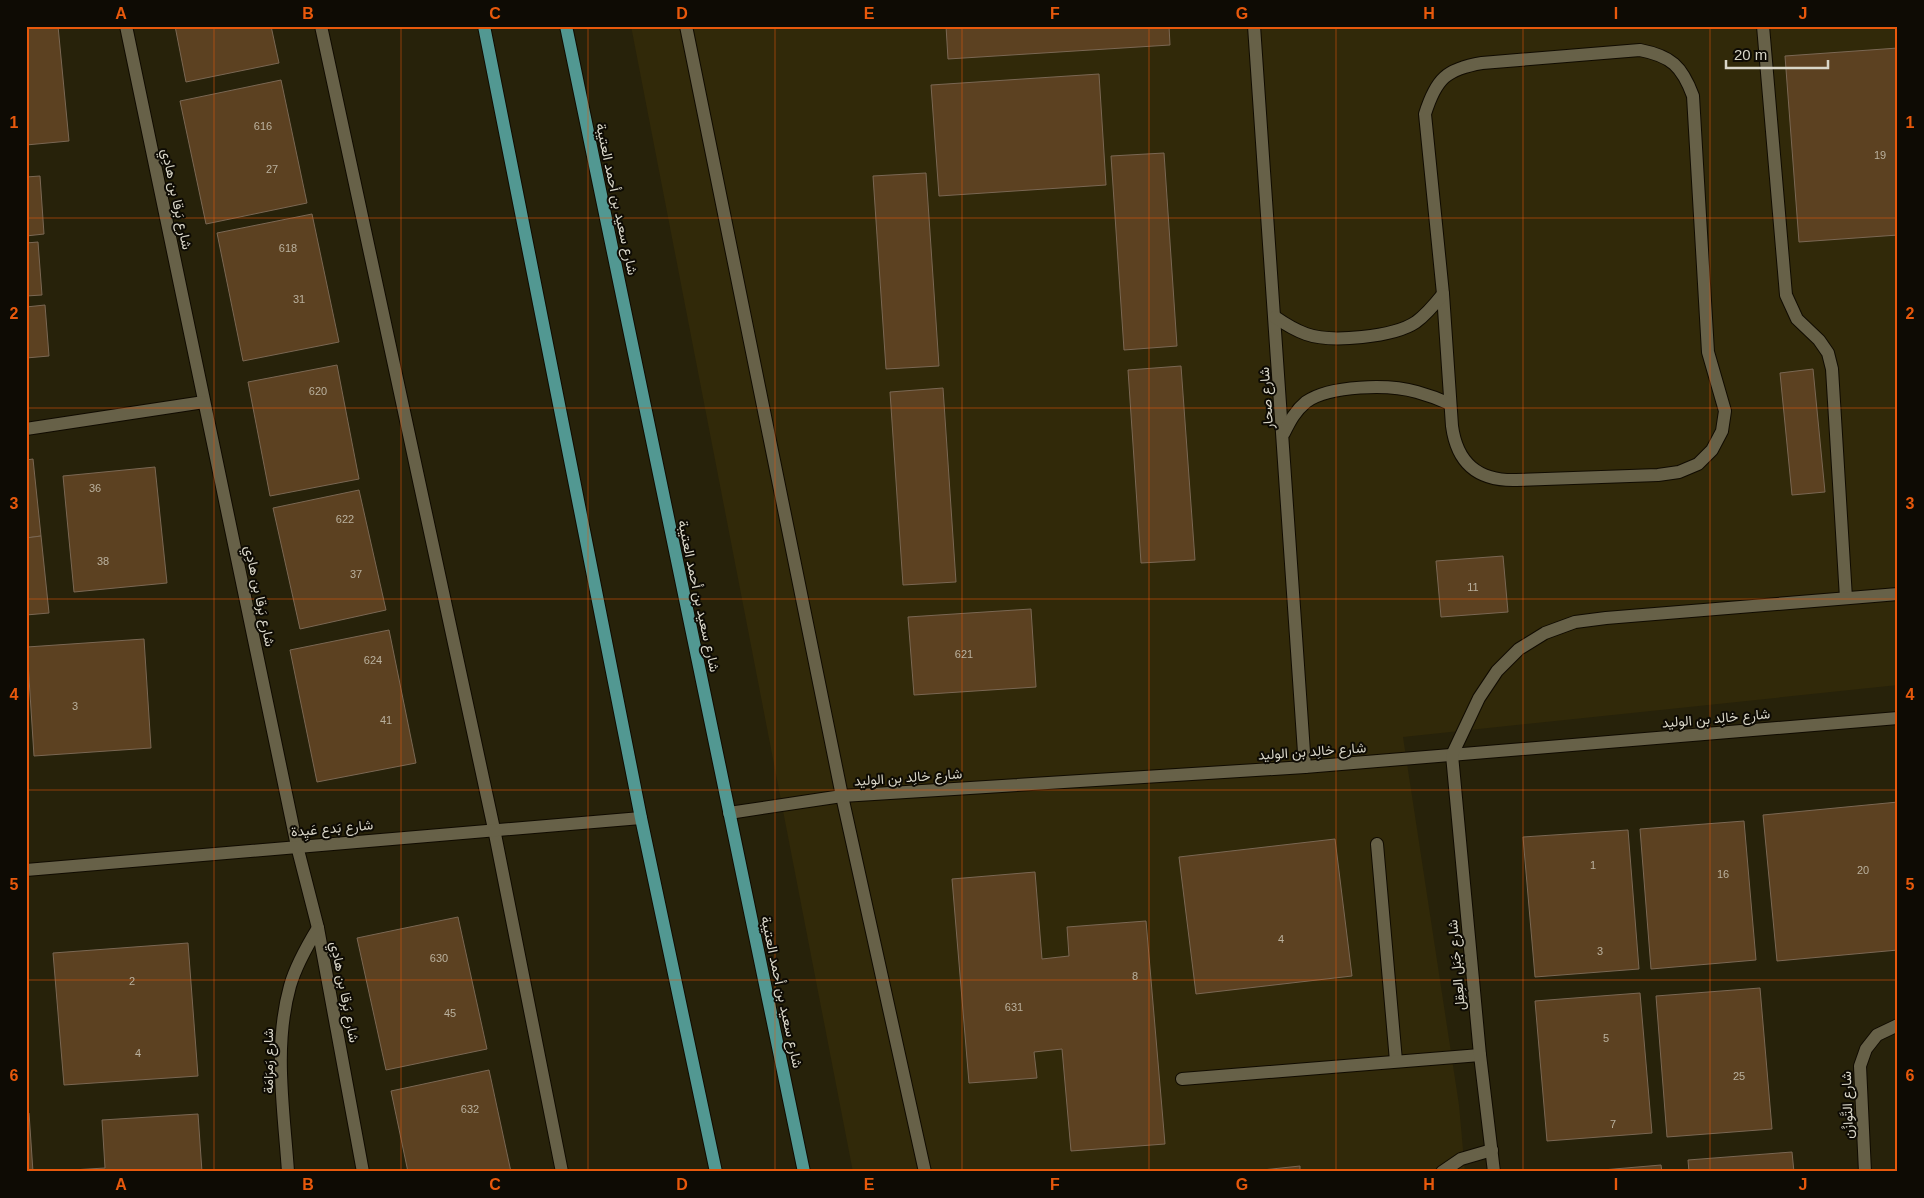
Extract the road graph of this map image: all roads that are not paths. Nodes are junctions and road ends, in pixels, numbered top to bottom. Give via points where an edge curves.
1 (126, 26) edge
2 (321, 26) edge
3 (484, 26) edge
4 (566, 26) edge
5 (686, 26) edge
6 (1254, 26) edge
7 (1764, 26) edge
8 (1443, 294) junction
9 (1276, 317) junction
10 (204, 402) junction
11 (1450, 404) junction
12 (26, 429) edge
13 (1284, 433) junction
14 (1898, 594) edge
15 (1846, 598) junction
16 (1898, 718) edge
17 (1452, 755) junction
18 (1305, 767) junction
19 (842, 796) junction
20 (729, 813) junction
21 (641, 818) junction
22 (494, 829) junction
23 (1377, 844) dead end
24 (297, 846) junction
25 (26, 870) edge
26 (318, 928) junction
27 (1898, 1025) edge
28 (1480, 1055) junction
29 (1396, 1062) junction
30 (1182, 1079) dead end
31 (1492, 1150) junction
32 (288, 1172) edge
33 (364, 1172) edge
34 (562, 1172) edge
35 (716, 1172) edge
36 (804, 1172) edge
37 (925, 1172) edge
38 (1442, 1172) edge
39 (1494, 1172) edge
40 (1865, 1172) edge

1 - 10 street, شارع بَرقا بن هادِي
2 - 22 street
3 - 21 main road
4 - 20 main road, شارع سعيد بن أحمد العتيبة
5 - 19 street
6 - 9 street, شارع صحار
7 - 15 street via 1786,295 1798,319 1820,340 1832,369
8 - 9 street via 1415,323 1382,333 1326,338 1299,331
8 - 11 street
8 - 11 street via 1425,114 1431,94 1444,77 1462,66 1482,63 1640,50 1659,54 1675,63 1687,78 1693,96 1708,352 1725,411 1722,431 1712,450 1698,464 1672,474 1500,480 1484,476 1460,456 1454,441
9 - 13 street, شارع صحار
10 - 12 street
10 - 24 street, شارع بَرقا بن هادِي
11 - 13 street via 1397,388 1324,393 1307,402 1293,416
13 - 18 street, شارع صحار
14 - 15 street
15 - 17 street via 1606,618 1575,622 1545,633 1519,649 1496,671 1479,698
16 - 17 street, شارع خالِد بن الوليد
17 - 18 street, شارع خالِد بن الوليد
17 - 28 street, شارع جَبَل العِقِل
18 - 19 street, شارع خالِد بن الوليد
19 - 20 street, شارع خالِد بن الوليد
19 - 37 street
20 - 36 main road, شارع سعيد بن أحمد العتيبة
21 - 22 street, شارع بَدع عَيِدة
21 - 35 main road
22 - 24 street, شارع بَدع عَيِدة
22 - 34 street
23 - 29 street
24 - 25 street, شارع بَدع عَيِدة
24 - 26 street, شارع بَرقا بن هادِي
26 - 32 street, شارع رَمرَامَة via 299,962 283,1014 280,1046
26 - 33 street, شارع بَرقا بن هادِي
27 - 40 street, شارع التَّوازُن via 1877,1035 1866,1049 1860,1066
28 - 29 street
28 - 31 street, شارع جَبَل العِقِل
29 - 30 street
31 - 38 street via 1461,1159
31 - 39 street, شارع جَبَل العِقِل

